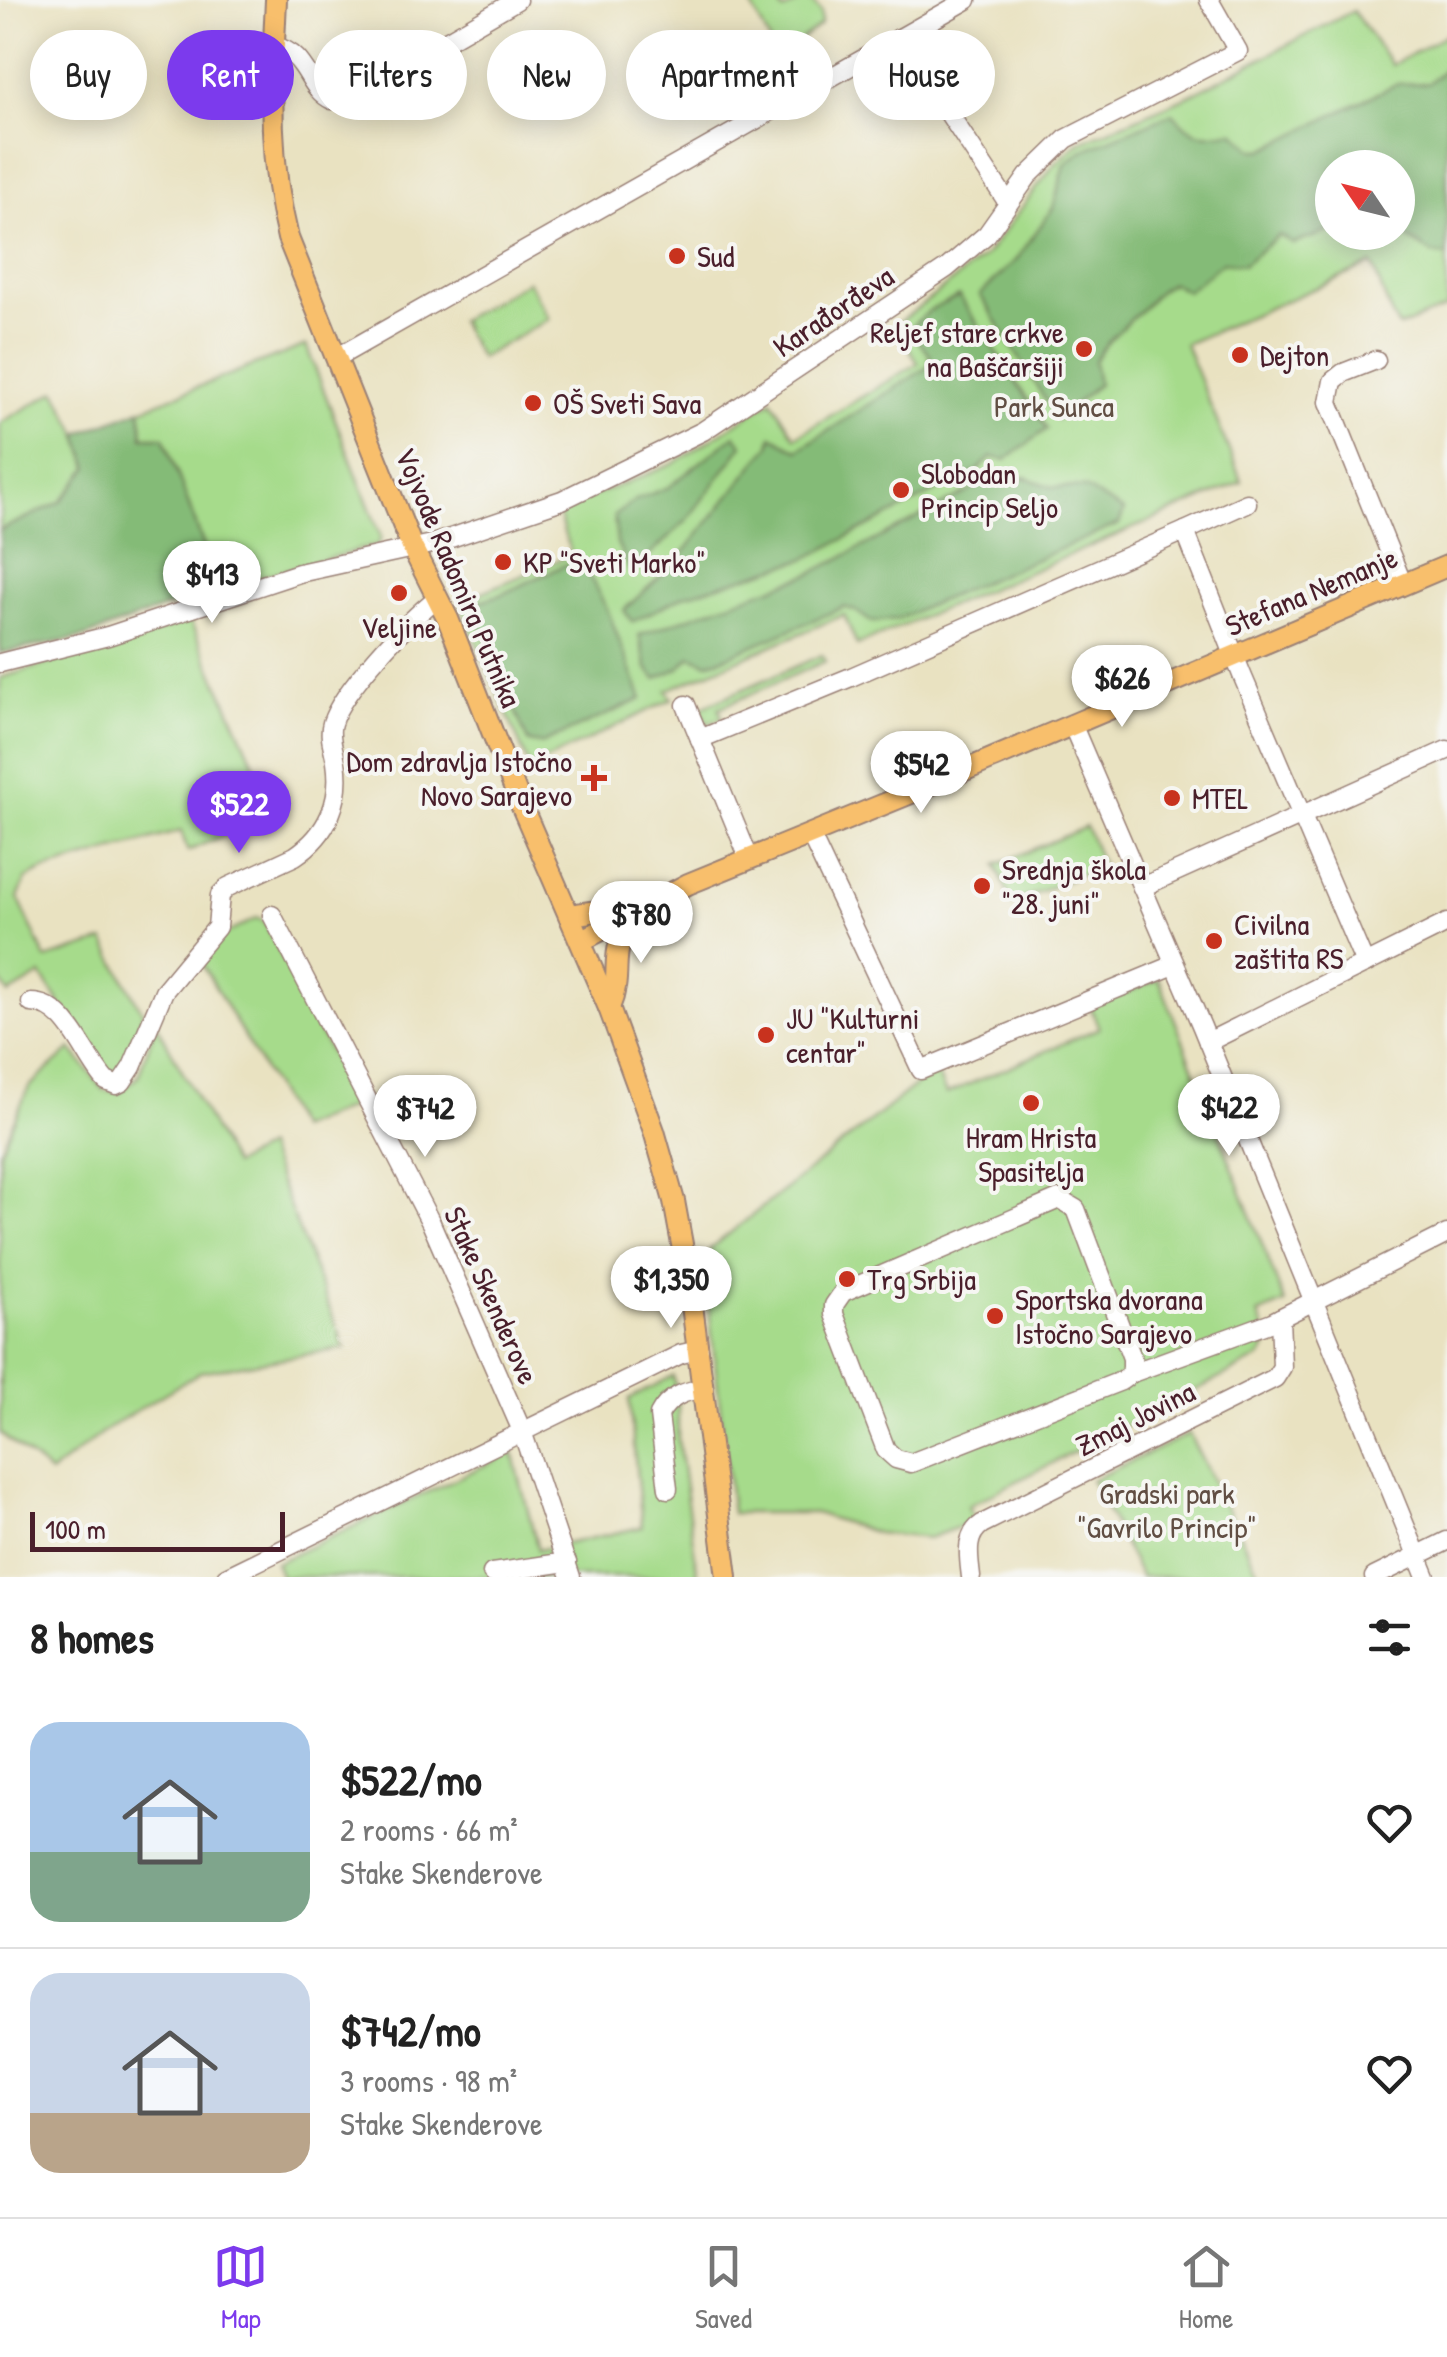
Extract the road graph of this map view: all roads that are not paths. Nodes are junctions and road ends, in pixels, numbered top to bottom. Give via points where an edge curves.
1 (276, 0) edge
2 (516, 0) edge
3 (967, 0) edge
4 (1209, 0) edge
5 (275, 30) edge
6 (913, 30) edge
7 (294, 55) edge
8 (853, 64) edge
9 (272, 120) edge
10 (954, 120) edge
11 (1008, 202) junction
12 (336, 358) junction
13 (1376, 360) dead end
14 (1247, 503) dead end
15 (1185, 531) junction
16 (412, 548) junction
17 (1447, 566) edge
18 (1403, 585) junction
19 (437, 598) junction
20 (1234, 657) junction
21 (0, 663) edge
22 (686, 706) dead end
23 (1072, 724) junction
24 (700, 740) junction
25 (1447, 750) edge
26 (1302, 817) junction
27 (810, 834) junction
28 (749, 858) junction
29 (1142, 888) junction
30 (646, 904) junction
31 (272, 915) dead end
32 (570, 915) junction
33 (1447, 922) edge
34 (581, 941) junction
35 (1365, 964) junction
36 (1174, 965) junction
37 (31, 1003) dead end
38 (610, 1008) junction
39 (1208, 1042) junction
40 (1447, 1234) edge
41 (1313, 1302) junction
42 (1280, 1318) junction
43 (699, 1350) junction
44 (1132, 1373) junction
45 (704, 1388) junction
46 (522, 1431) junction
47 (668, 1489) dead end
48 (1447, 1541) edge
49 (1416, 1556) junction
50 (569, 1570) edge
51 (492, 1573) dead end
52 (226, 1577) edge
53 (726, 1577) edge
54 (971, 1577) edge
55 (1374, 1577) edge
56 (1426, 1577) edge

1 - 5 main road, Vojvode Radomira Putnika
2 - 7 street via 332,100
3 - 6 street
4 - 11 street, Karađorđeva via 1238,51 1066,139
8 - 12 street
9 - 12 main road, Vojvode Radomira Putnika via 288,238
10 - 11 street
11 - 16 street, Karađorđeva via 987,234 947,268 703,431 562,500
12 - 16 main road, Vojvode Radomira Putnika
13 - 18 street via 1333,381 1329,402
14 - 15 street
15 - 20 street
15 - 24 street
16 - 19 main road, Vojvode Radomira Putnika
16 - 21 street, Karađorđeva via 299,572 108,636
17 - 18 main road, Stefana Nemanje
18 - 20 main road, Stefana Nemanje
19 - 32 main road, Vojvode Radomira Putnika
19 - 37 street via 406,623 337,711 330,734 338,794 325,825 305,850 220,894 217,927 164,991 122,1082 106,1081 59,1014
20 - 23 main road, Stefana Nemanje
20 - 26 street
22 - 24 street
23 - 27 main road, Stefana Nemanje
23 - 29 street
24 - 28 street
25 - 26 street
26 - 29 street
26 - 35 street
27 - 28 main road, Stefana Nemanje
27 - 36 street via 921,1070
28 - 30 main road, Stefana Nemanje
29 - 36 street
30 - 32 main road, Stefana Nemanje
30 - 34 main road, Stefana Nemanje
30 - 38 main road via 618,944
31 - 46 street, Stake Skenderove via 431,1223
32 - 34 main road, Vojvode Radomira Putnika
33 - 35 street
34 - 38 main road, Vojvode Radomira Putnika
35 - 39 street
36 - 39 street
38 - 43 main road, Vojvode Radomira Putnika via 674,1201
39 - 41 street
40 - 41 street
41 - 42 street
41 - 49 street
42 - 44 street
42 - 54 street, Zmaj Jovina via 1282,1367 1274,1378 982,1524 970,1545
43 - 45 main road, Vojvode Radomira Putnika
43 - 46 street
44 - 44 street via 1076,1209 1063,1199 843,1292 834,1304 886,1450 911,1463
45 - 47 street via 672,1398 659,1415
45 - 53 main road, Vojvode Radomira Putnika
46 - 50 street, Stake Skenderove
46 - 52 street
48 - 49 street
49 - 55 street
49 - 56 street
50 - 51 street

